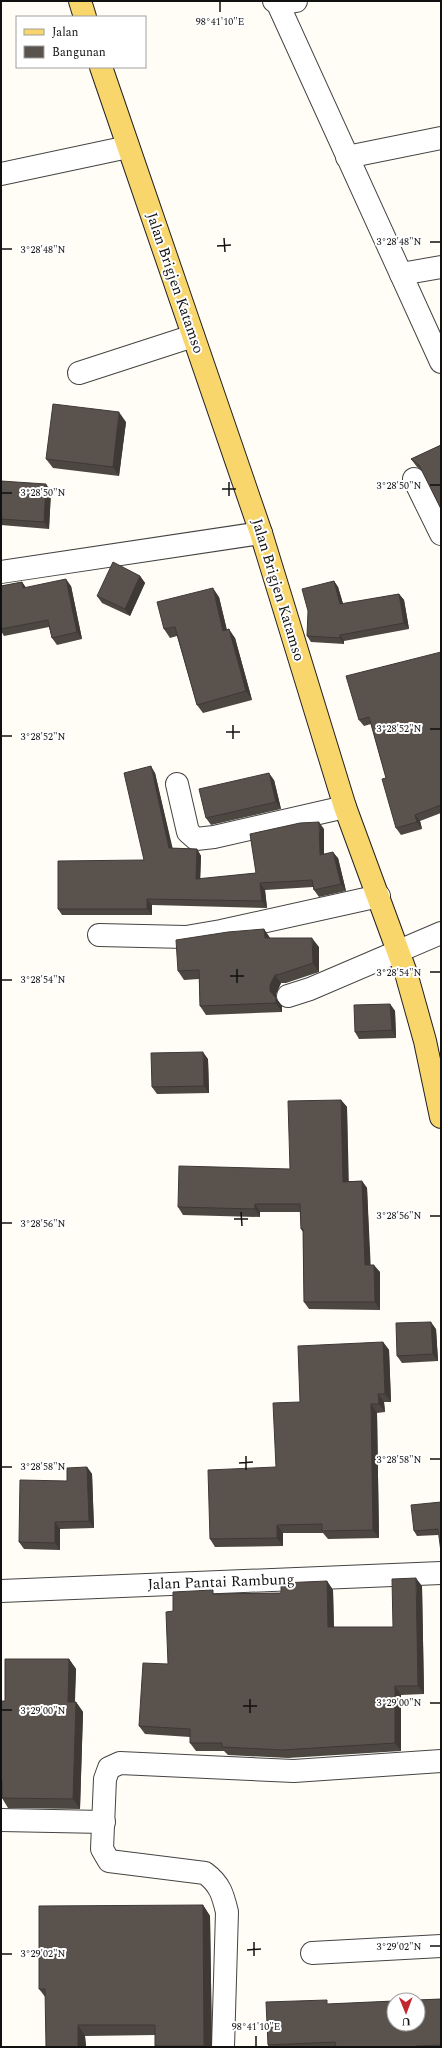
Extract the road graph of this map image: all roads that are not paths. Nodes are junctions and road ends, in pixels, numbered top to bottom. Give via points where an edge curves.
1 (80, 1) edge
2 (283, 2) edge
3 (85, 16) edge
4 (102, 68) edge
5 (441, 138) edge
6 (128, 147) junction
7 (347, 157) junction
8 (1, 174) edge
9 (441, 267) edge
10 (401, 274) junction
11 (194, 336) junction
12 (441, 362) edge
13 (79, 373) dead end
14 (414, 479) dead end
15 (261, 533) junction
16 (441, 534) edge
17 (1, 572) edge
18 (177, 784) dead end
19 (345, 807) junction
20 (378, 896) junction
21 (441, 933) edge
22 (99, 935) dead end
23 (397, 951) junction
24 (288, 996) dead end
25 (441, 1117) edge
26 (441, 1573) edge
27 (1, 1591) edge
28 (441, 1761) edge
29 (1, 1820) edge
30 (104, 1822) junction
31 (441, 1946) edge
32 (312, 1953) dead end
33 (224, 2047) edge

1 - 3 main road
2 - 7 street
4 - 6 main road, Jalan Brigjen Katamso
5 - 7 street
6 - 8 street
6 - 11 main road, Jalan Brigjen Katamso
7 - 10 street
9 - 10 street
10 - 12 street
11 - 13 street
11 - 15 main road, Jalan Brigjen Katamso
14 - 16 street
15 - 17 street
15 - 19 main road, Jalan Brigjen Katamso
18 - 19 street via 188,832 196,838 214,837
19 - 20 main road, Jalan Brigjen Katamso
20 - 22 street via 186,937
20 - 23 main road, Jalan Brigjen Katamso
21 - 23 street
23 - 24 street
23 - 25 main road, Jalan Brigjen Katamso via 425,1040
26 - 27 street, Jalan Pantai Rambung
28 - 30 street via 294,1771 120,1763 109,1768 106,1779
29 - 30 street
30 - 33 street via 102,1849 109,1861 205,1873 216,1881 227,1912
31 - 32 street

